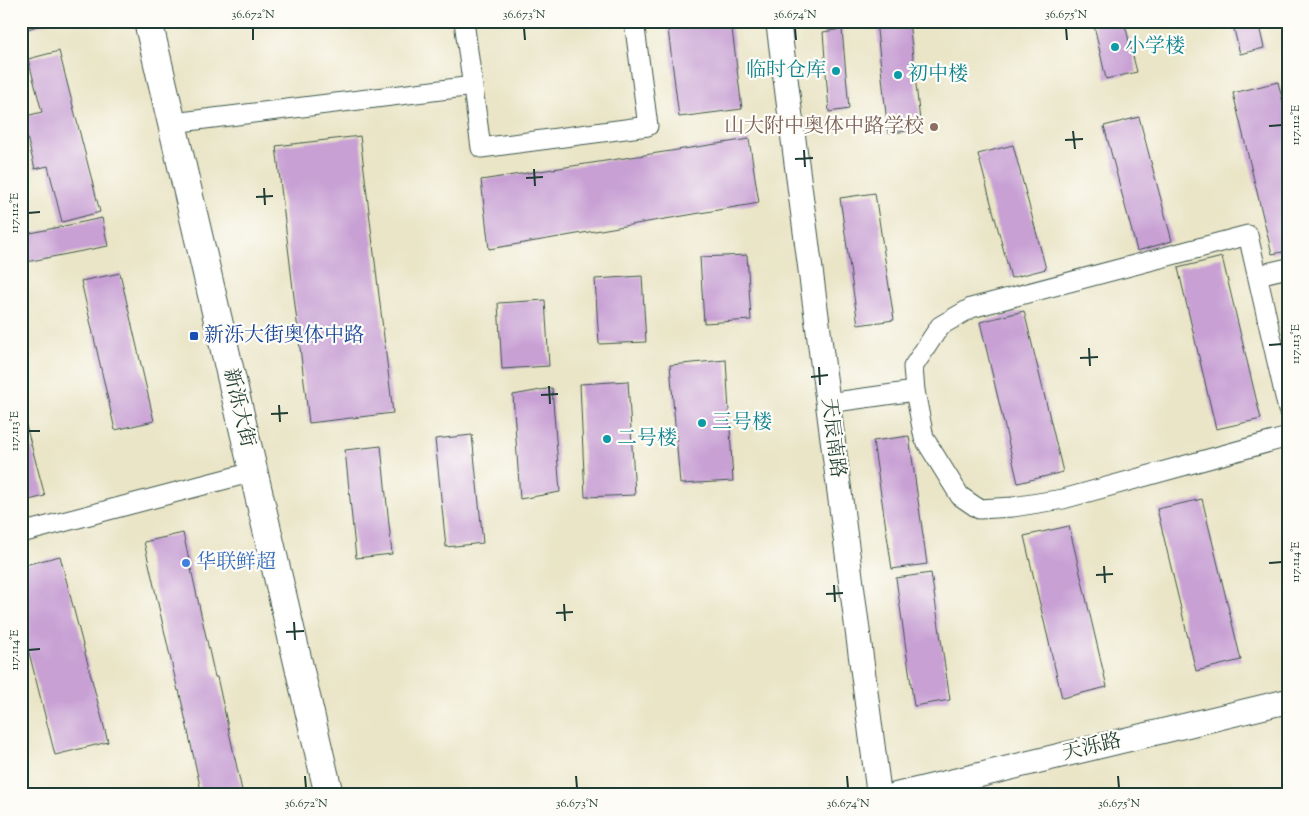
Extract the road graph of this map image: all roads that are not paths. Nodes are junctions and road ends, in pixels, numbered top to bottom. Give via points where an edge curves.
1 (148, 21) edge
2 (464, 21) edge
3 (634, 21) edge
4 (778, 21) edge
5 (473, 86) junction
6 (173, 123) junction
7 (1288, 268) edge
8 (1258, 275) junction
9 (915, 390) junction
10 (828, 403) junction
11 (1288, 410) edge
12 (1288, 438) edge
13 (253, 472) junction
14 (21, 533) edge
15 (1288, 701) edge
16 (329, 795) edge
17 (879, 795) edge
18 (896, 795) edge

1 - 6 main road, 新泺大街
2 - 5 street
3 - 5 street via 648,126 481,148
4 - 10 street, 天辰南路
5 - 6 street
6 - 13 main road, 新泺大街
7 - 8 street
8 - 9 street via 1248,235 971,308 940,326 912,367
8 - 11 street
9 - 10 street
9 - 12 street via 924,438 960,496 979,509 1063,499
10 - 17 street, 天辰南路
13 - 14 street
13 - 16 main road, 新泺大街
15 - 18 street, 天泺路

